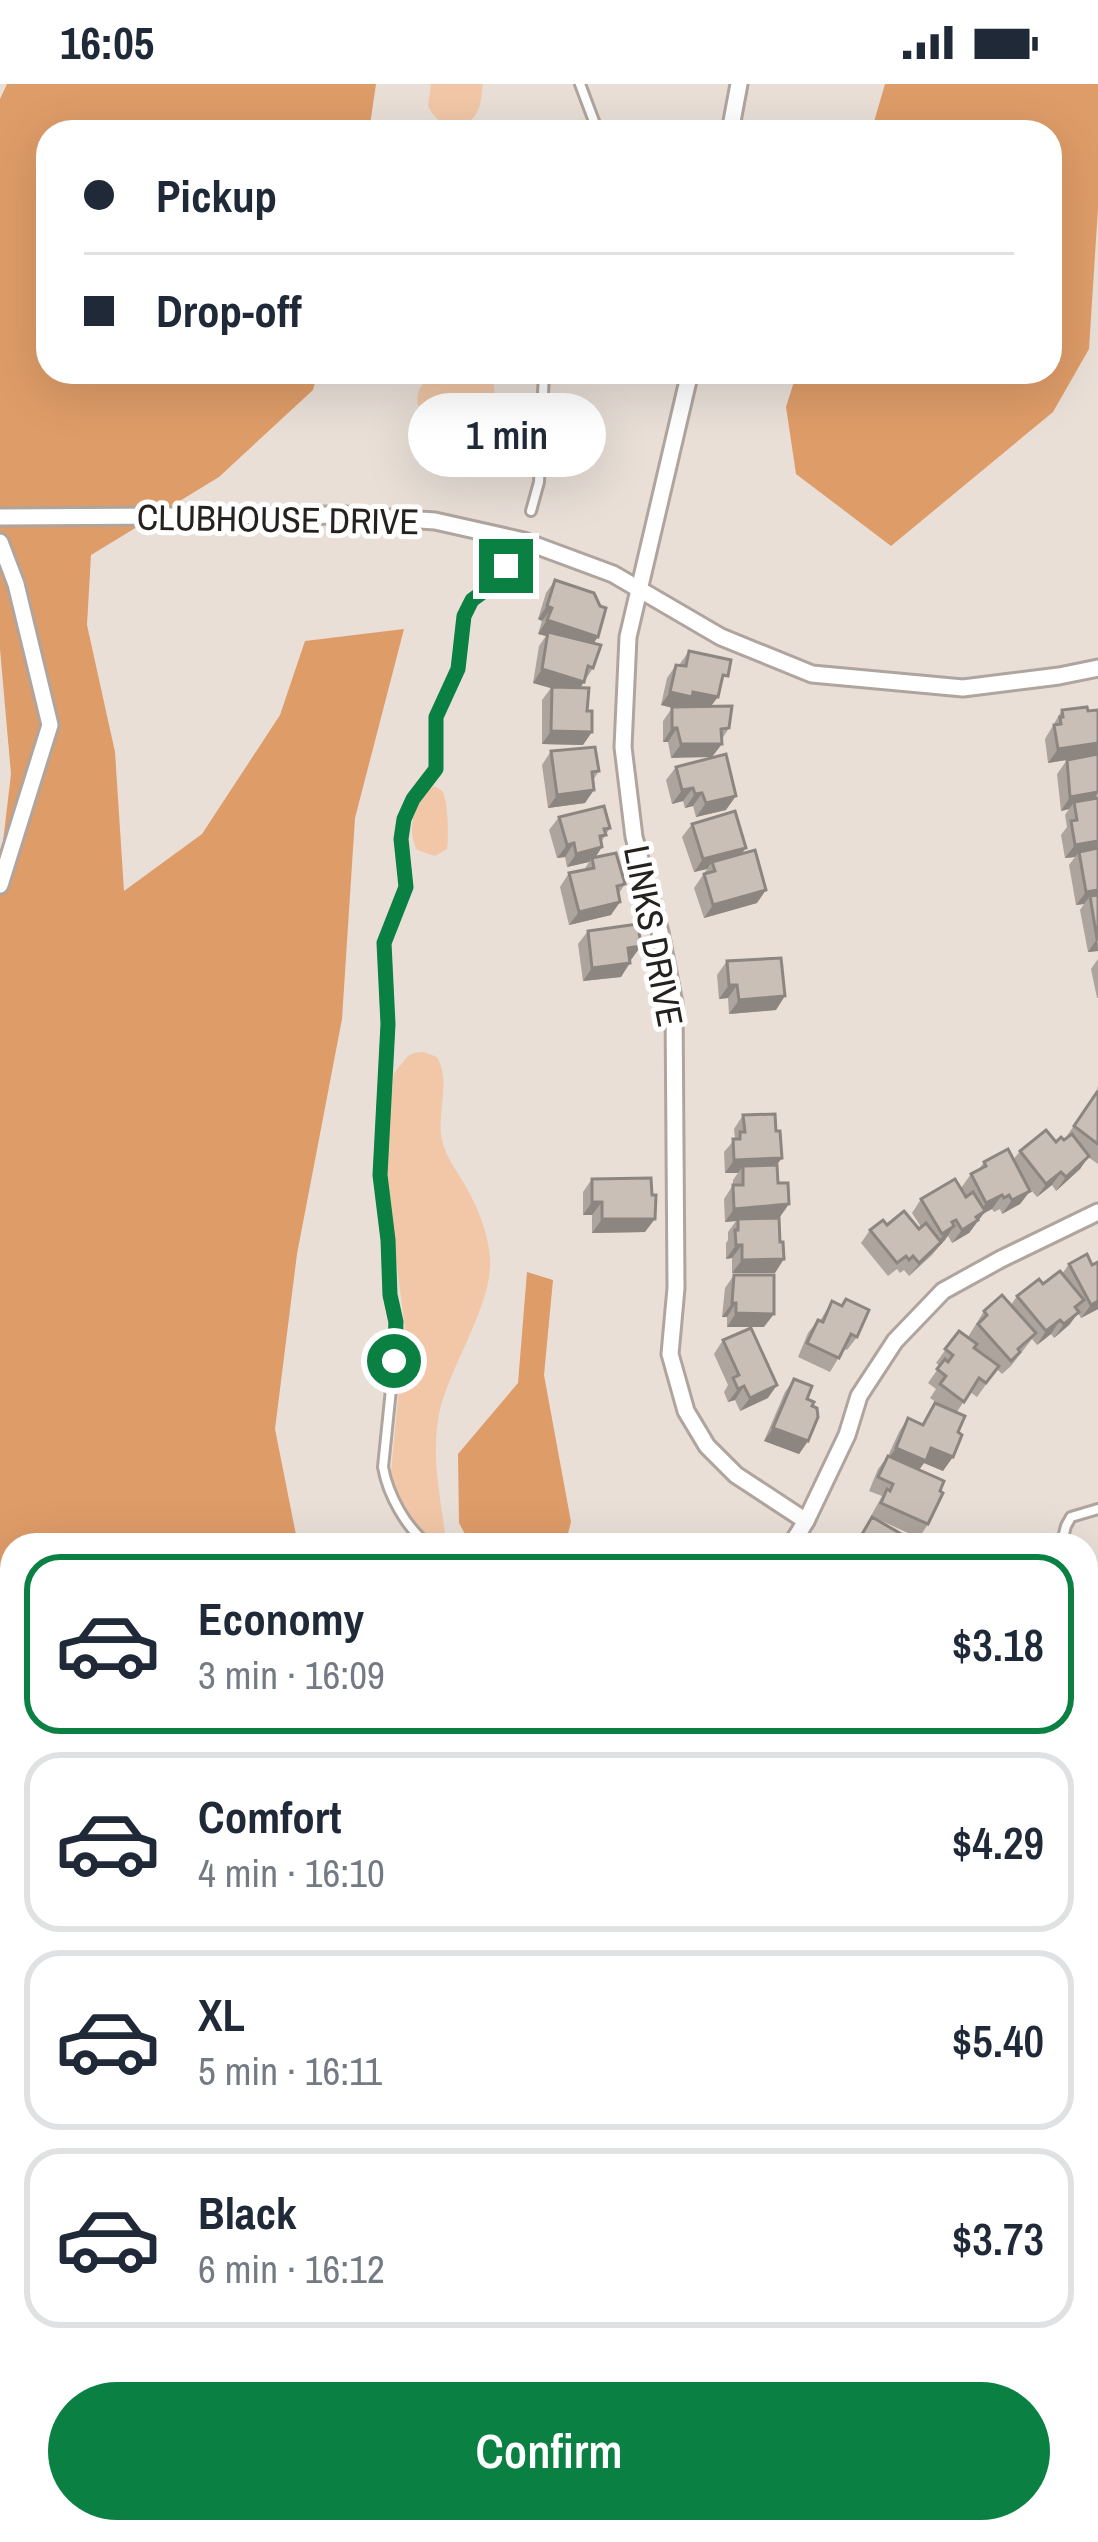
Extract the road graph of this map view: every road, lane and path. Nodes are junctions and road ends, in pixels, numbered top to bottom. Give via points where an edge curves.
1 (580, 84) edge
2 (739, 84) edge
3 (594, 120) edge
4 (732, 120) edge
5 (543, 384) edge
6 (687, 384) edge
7 (531, 512) dead end
8 (0, 517) edge
9 (0, 542) edge
10 (506, 566) dead end
11 (639, 590) junction
12 (1098, 668) edge
13 (0, 885) edge
14 (1098, 1212) edge
15 (1098, 1509) edge
16 (806, 1521) junction
17 (417, 1533) edge
18 (798, 1533) edge
19 (1065, 1533) edge
20 (0, 2470) edge
21 (0, 2507) edge

1 - 3 lane
2 - 4 street
5 - 7 lane
6 - 11 street, LINKS DRIVE
8 - 11 street, CLUBHOUSE DRIVE via 435,521 524,541
9 - 13 street via 50,724
10 - 17 lane via 464,616 458,669 436,717 436,769 404,819 406,887 384,943 380,1185 397,1331 383,1467
11 - 12 street, CLUBHOUSE DRIVE via 721,638 812,674 963,688
11 - 16 street, LINKS DRIVE via 628,637 623,747 634,837 674,1003 670,1354 686,1411 707,1446
14 - 16 street via 943,1291 895,1341 859,1396
15 - 19 lane via 1071,1517
16 - 18 street
20 - 21 street

